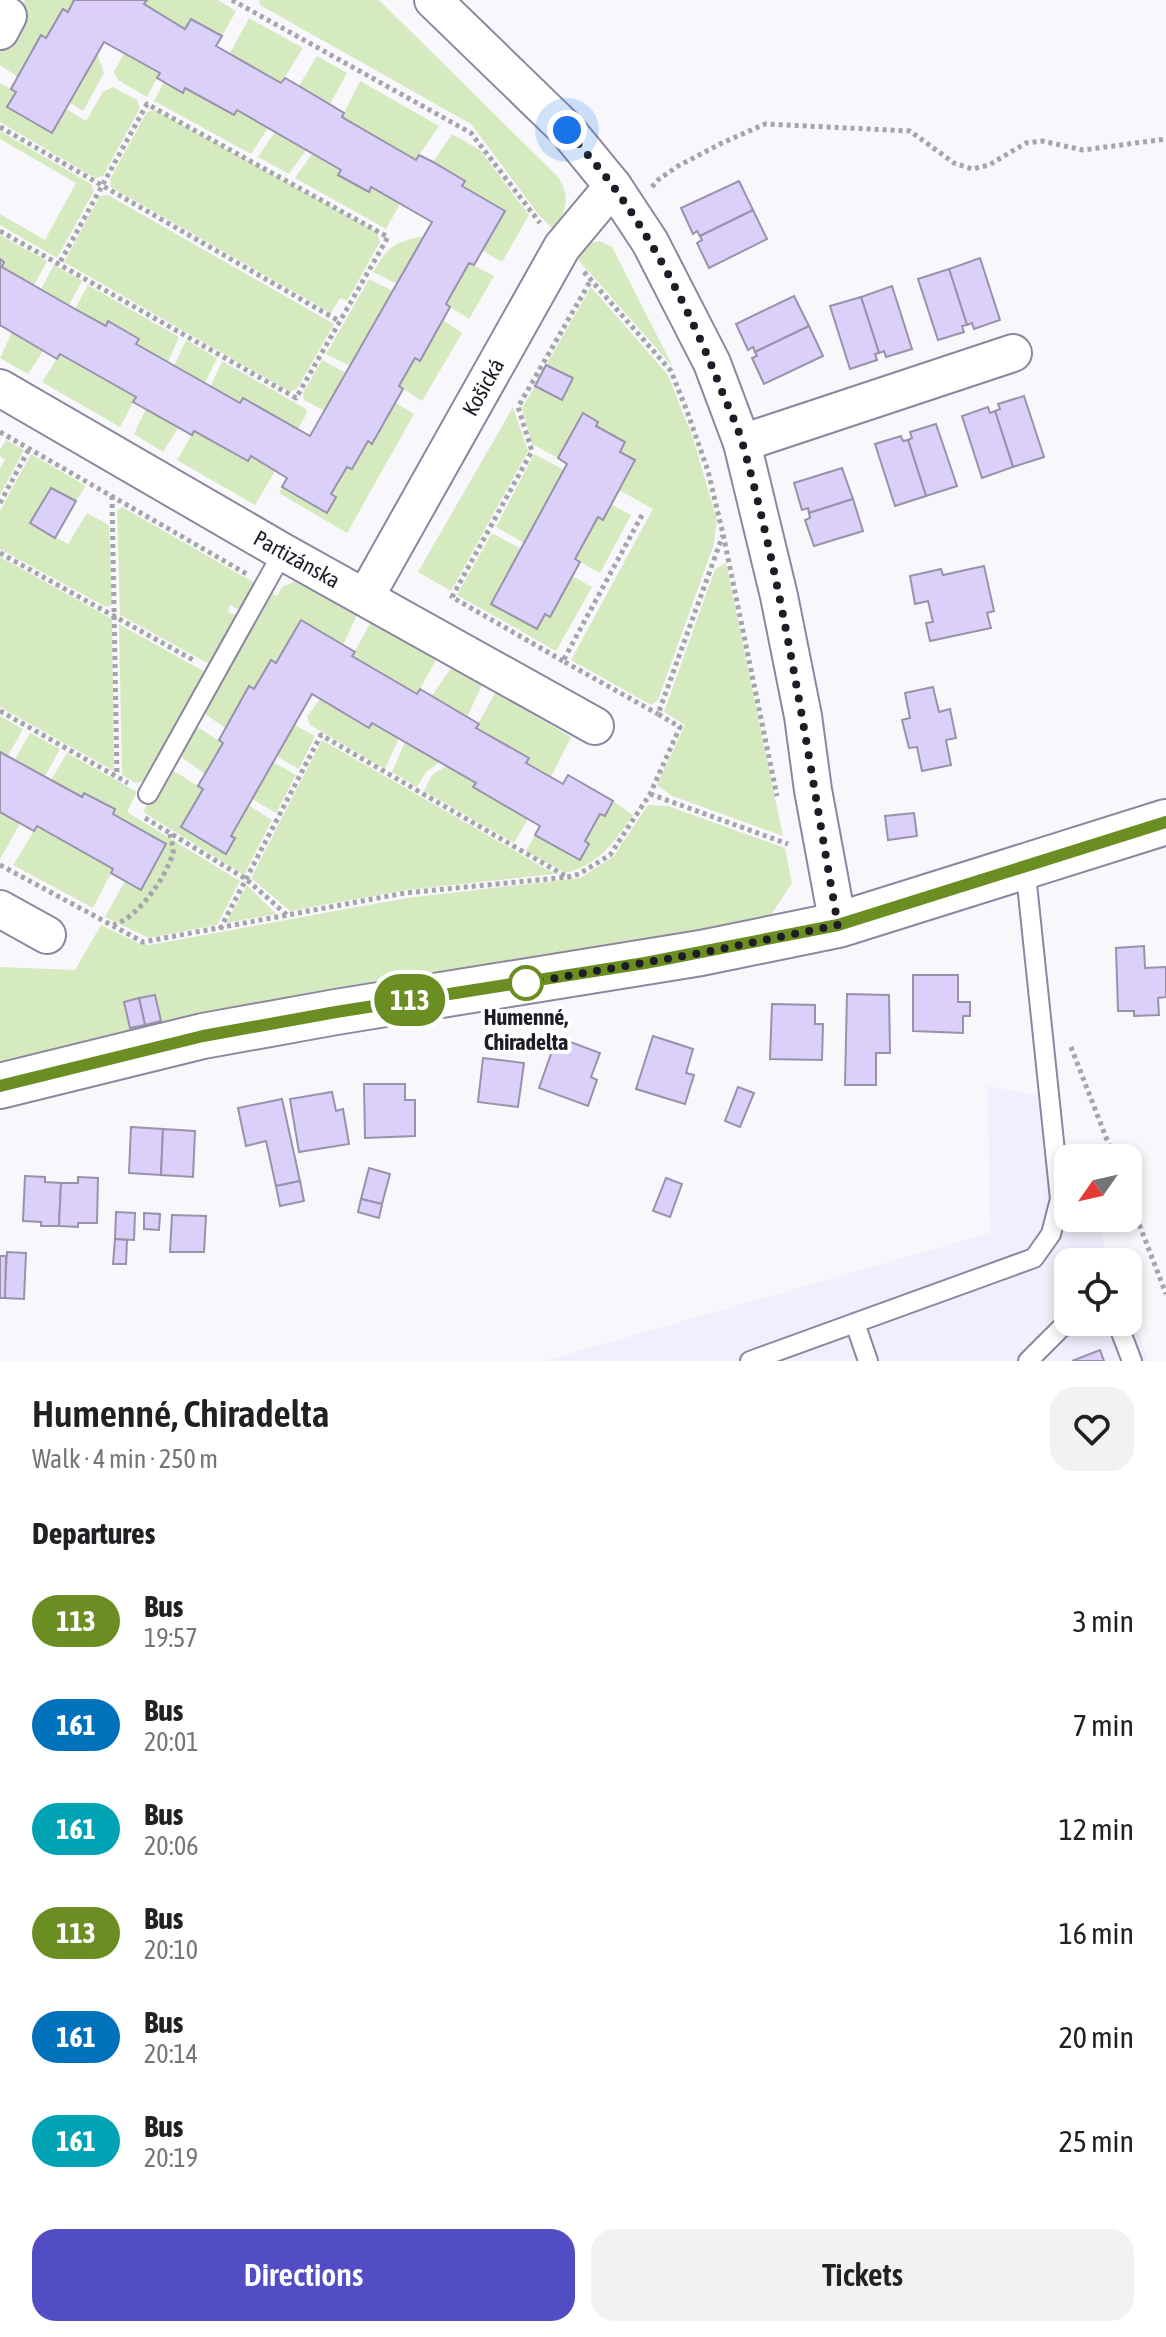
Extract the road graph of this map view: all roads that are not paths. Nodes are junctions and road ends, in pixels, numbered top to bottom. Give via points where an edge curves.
1 (433, 0) edge
2 (613, 186) junction
3 (1013, 353) dead end
4 (0, 388) edge
5 (742, 443) junction
6 (283, 552) junction
7 (366, 596) junction
8 (595, 726) dead end
9 (148, 794) road end
10 (1166, 822) edge
11 (1025, 865) junction
12 (0, 909) edge
13 (838, 925) junction
14 (47, 935) dead end
15 (0, 1086) edge
16 (855, 1323) junction
17 (1054, 1335) edge
18 (1122, 1336) edge
19 (750, 1361) edge
20 (868, 1361) edge
21 (1028, 1361) edge
22 (1132, 1361) edge

1 - 2 street via 567,130
2 - 5 street via 682,300
2 - 7 street, Košická via 562,247
3 - 5 street
4 - 6 street, Partizánska
5 - 13 street via 803,716
6 - 7 street, Partizánska
6 - 9 lane
7 - 8 street, Partizánska
10 - 11 street
11 - 13 street
11 - 16 lane via 1060,1199 1051,1234 1034,1258
12 - 14 street
13 - 15 street via 577,975 203,1036
16 - 19 lane
16 - 20 lane
17 - 21 lane
18 - 22 lane

